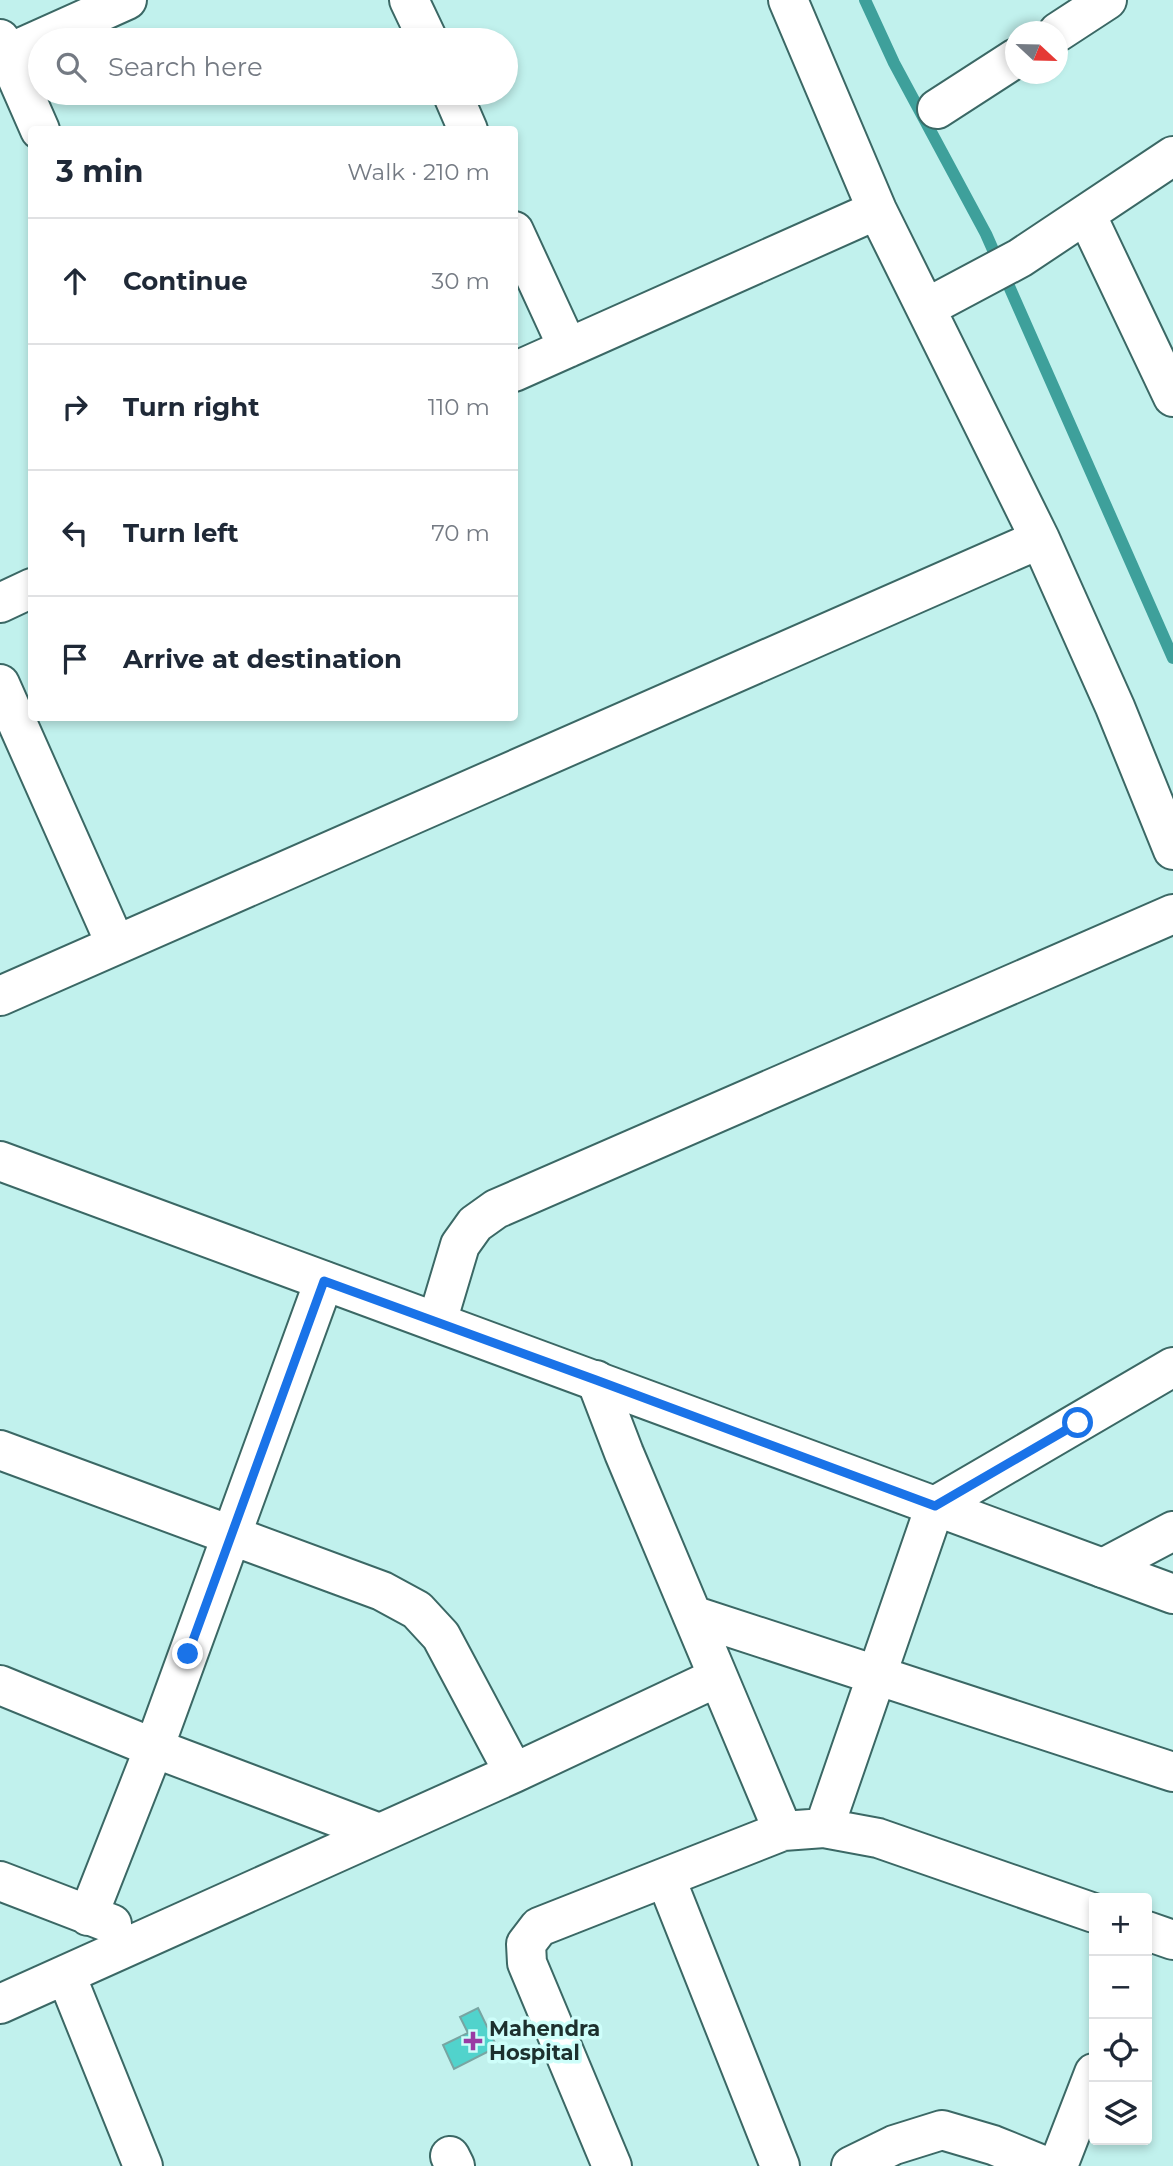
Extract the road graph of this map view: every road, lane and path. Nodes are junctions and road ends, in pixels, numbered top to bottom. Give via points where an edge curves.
1 (127, 0) edge
2 (409, 0) edge
3 (788, 0) edge
4 (1107, 0) edge
5 (1068, 25) edge
6 (52, 28) edge
7 (422, 28) edge
8 (28, 37) edge
9 (3, 46) edge
10 (1005, 65) edge
11 (28, 103) edge
12 (29, 105) edge
13 (457, 105) edge
14 (937, 109) dead end
15 (38, 126) edge
16 (466, 126) edge
17 (1173, 156) edge
18 (877, 210) junction
19 (1086, 214) junction
20 (518, 240) edge
21 (926, 308) junction
22 (568, 348) junction
23 (518, 370) edge
24 (1169, 375) edge
25 (1040, 539) junction
26 (28, 591) edge
27 (0, 603) edge
28 (0, 684) edge
29 (1173, 850) edge
30 (1173, 914) edge
31 (116, 945) junction
32 (0, 996) edge
33 (0, 1161) edge
34 (324, 1281) junction
35 (437, 1322) junction
36 (1173, 1367) edge
37 (596, 1380) junction
38 (0, 1450) edge
39 (935, 1506) junction
40 (1173, 1531) edge
41 (231, 1536) junction
42 (1103, 1568) junction
43 (1173, 1594) edge
44 (692, 1615) junction
45 (876, 1676) junction
46 (718, 1677) junction
47 (0, 1685) edge
48 (154, 1748) junction
49 (1173, 1772) edge
50 (514, 1773) junction
51 (824, 1828) junction
52 (783, 1831) junction
53 (379, 1833) junction
54 (666, 1879) junction
55 (0, 1881) edge
56 (1089, 1911) edge
57 (88, 1916) junction
58 (151, 1936) junction
59 (66, 1975) junction
60 (0, 2004) edge
61 (1091, 2082) edge
62 (143, 2166) edge
63 (612, 2166) edge
64 (780, 2166) edge
65 (851, 2166) edge
66 (1045, 2166) edge
67 (1058, 2166) edge

1 - 6 street
2 - 7 street
3 - 18 street
4 - 5 street
8 - 9 street
9 - 11 street
10 - 14 street
12 - 15 street
13 - 16 street
17 - 19 street
18 - 21 street
18 - 22 street
19 - 21 street via 1020,258
19 - 24 street
20 - 22 street
21 - 25 street
22 - 23 street
25 - 29 street
25 - 31 street
26 - 27 street
28 - 31 street
30 - 35 street via 496,1209 475,1224 460,1245
31 - 32 street
33 - 34 street
34 - 35 street
34 - 41 street
35 - 37 street
36 - 39 street
37 - 39 street
37 - 44 street
38 - 41 street
39 - 42 street
39 - 45 street
40 - 42 street
41 - 48 street
41 - 50 street via 382,1591 417,1610 441,1636
42 - 43 street
44 - 45 street
44 - 46 street
45 - 49 street
45 - 51 street
46 - 50 street
46 - 52 street
47 - 48 street
48 - 53 street
48 - 57 street
50 - 53 street
51 - 52 street
51 - 56 street via 878,1838
52 - 54 street
53 - 58 street
54 - 63 street via 538,1927 526,1944 527,1963
54 - 64 street
55 - 57 street
57 - 58 street
58 - 59 street
59 - 60 street
59 - 62 street
61 - 67 street
65 - 66 street via 894,2145 942,2130

